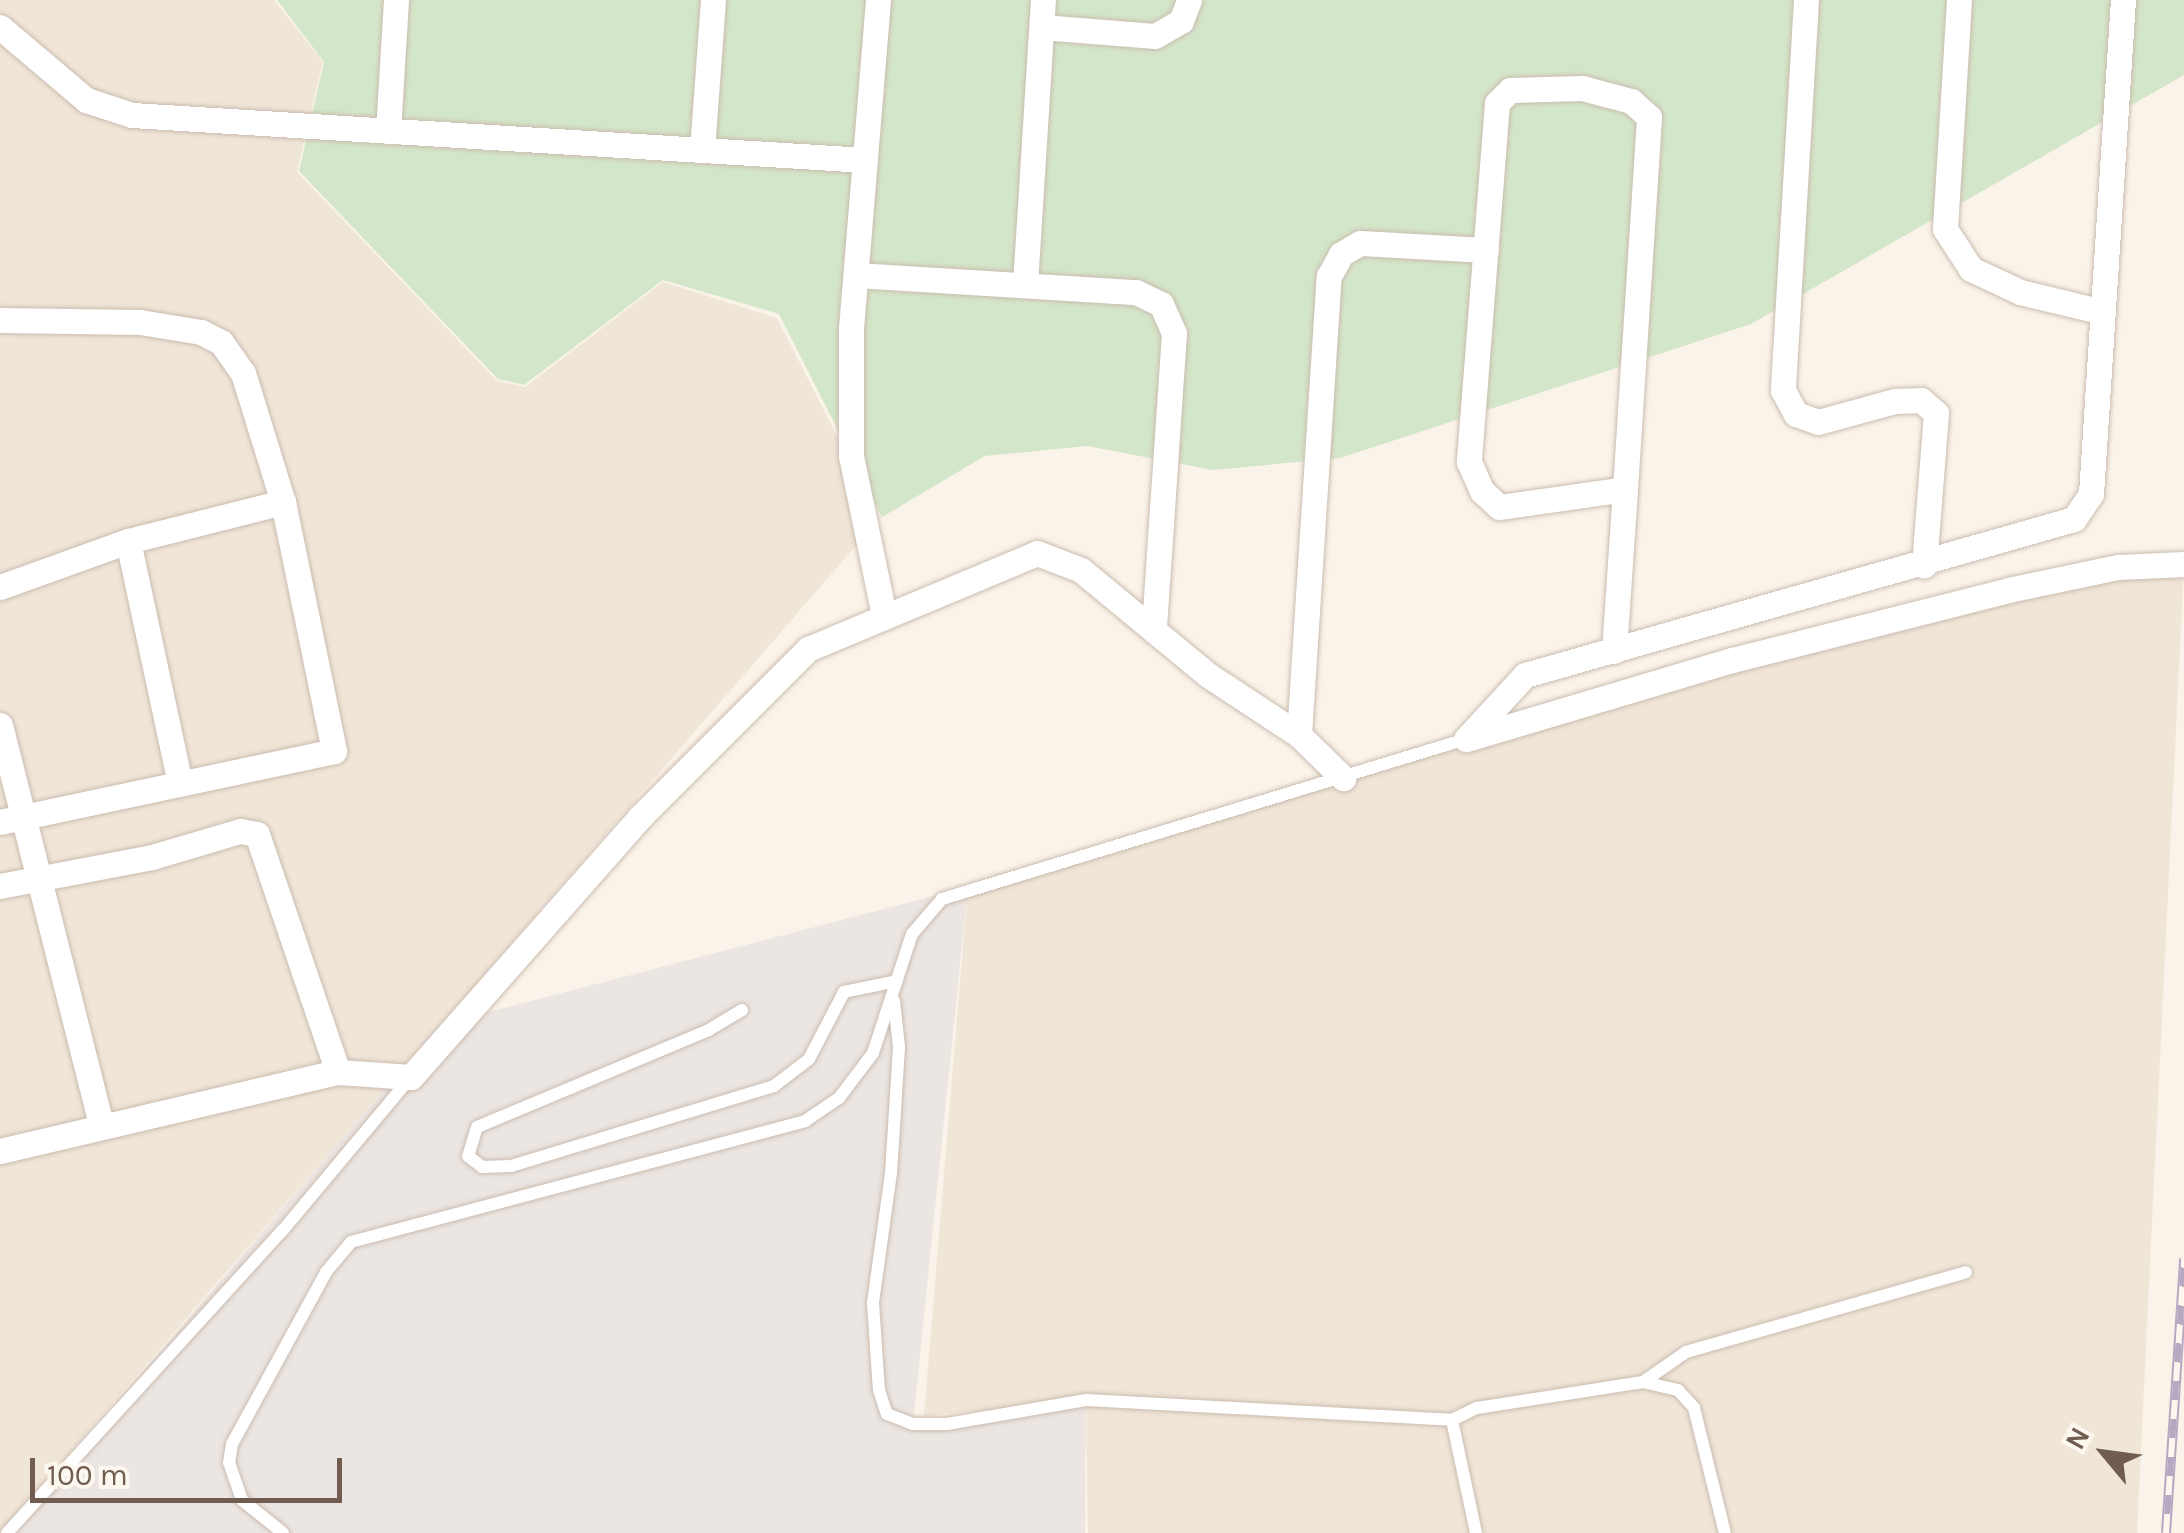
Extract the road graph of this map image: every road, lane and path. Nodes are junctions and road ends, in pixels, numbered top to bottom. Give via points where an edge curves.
1 (396, 0) edge
2 (712, 0) edge
3 (878, 0) edge
4 (1043, 0) edge
5 (1189, 0) edge
6 (1806, 0) edge
7 (1960, 0) edge
8 (2123, 0) edge
9 (0, 27) edge
10 (1042, 27) junction
11 (388, 131) junction
12 (702, 150) junction
13 (865, 160) junction
14 (1486, 250) junction
15 (856, 274) junction
16 (1025, 285) junction
17 (2103, 312) junction
18 (0, 320) edge
19 (1624, 490) junction
20 (283, 502) junction
21 (128, 541) junction
22 (2184, 564) edge
23 (1924, 566) junction
24 (0, 587) edge
25 (884, 614) junction
26 (1154, 630) junction
27 (1614, 651) junction
28 (0, 725) edge
29 (1299, 735) junction
30 (1466, 739) junction
31 (1343, 778) junction
32 (180, 783) junction
33 (11, 820) edge
34 (40, 878) junction
35 (0, 886) edge
36 (897, 981) junction
37 (894, 1001) junction
38 (742, 1010) dead end
39 (338, 1072) junction
40 (411, 1077) junction
41 (102, 1125) junction
42 (0, 1151) edge
43 (1966, 1272) dead end
44 (1643, 1382) junction
45 (1452, 1420) junction
46 (7, 1533) edge
47 (283, 1533) edge
48 (1476, 1533) edge
49 (1725, 1533) edge

1 - 11 street
2 - 12 street
3 - 13 street
4 - 10 street
5 - 10 street via 1181,21 1155,36
6 - 23 street via 1783,390 1796,414 1818,422 1895,401 1922,400 1936,413
7 - 17 street via 1946,229 1971,270 2020,292
8 - 17 street
9 - 11 street via 86,100 132,115
10 - 16 street
11 - 12 street
12 - 13 street
13 - 15 street
14 - 19 street via 1470,462 1482,491 1499,507
14 - 19 street via 1497,103 1510,90 1582,88 1632,100 1649,117
14 - 29 street via 1360,243 1342,254 1330,276
15 - 16 street
15 - 25 street via 852,456
16 - 26 street via 1136,292 1161,304 1174,333
17 - 23 street via 2091,494 2074,519
18 - 20 street via 140,322 178,326 221,342 243,373
19 - 27 street
20 - 21 street
20 - 32 street via 334,750
21 - 24 street
21 - 32 street
22 - 30 street via 2118,567 2008,590 1732,660
23 - 27 street
25 - 26 street via 1036,553 1081,570
25 - 40 street via 808,649 640,817
26 - 29 street
27 - 30 street via 1525,675
28 - 33 street
29 - 31 street
30 - 31 lane
31 - 36 lane via 968,887 926,913
32 - 33 street
33 - 34 street
34 - 35 street
34 - 39 street via 240,831 257,834
34 - 41 street via 64,995
36 - 37 lane
36 - 38 lane via 844,992 809,1059 774,1086 511,1166 482,1167 468,1156 477,1127
37 - 45 lane via 899,1047 891,1174 873,1303 887,1414 913,1424 947,1424 1086,1400
37 - 47 lane via 853,1083 805,1121 381,1234 340,1252 232,1444 229,1462 242,1500
39 - 40 street
39 - 41 street
40 - 46 lane via 283,1230
41 - 42 street
43 - 44 lane via 1686,1352
44 - 45 lane via 1478,1408
44 - 49 lane via 1678,1390 1694,1408
45 - 48 lane

